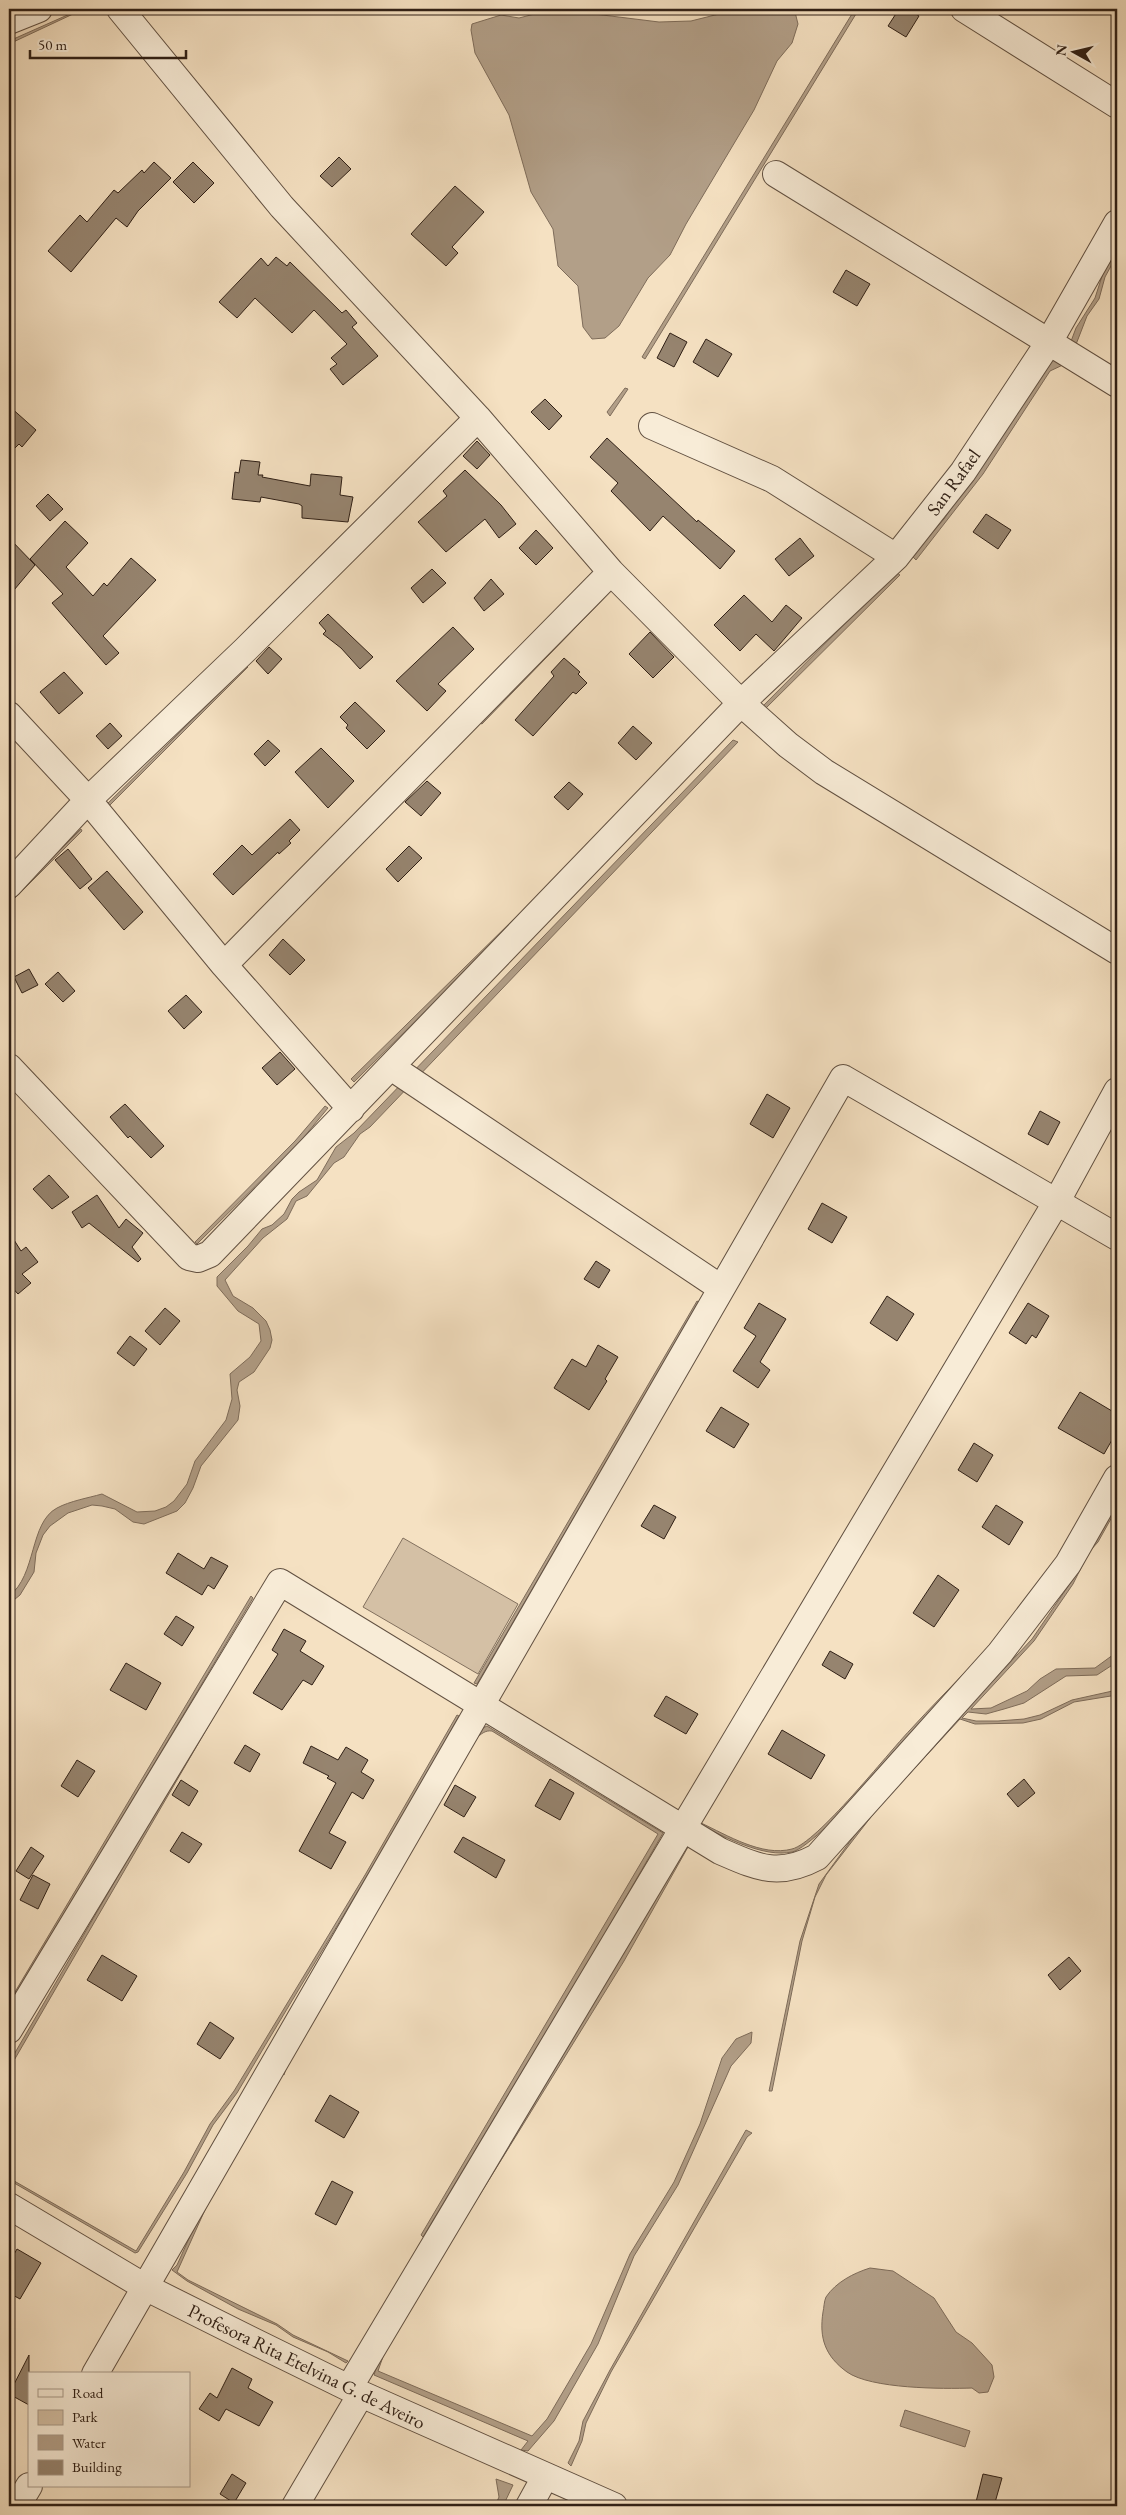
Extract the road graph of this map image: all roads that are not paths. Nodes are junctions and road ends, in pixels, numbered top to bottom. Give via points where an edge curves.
1 (38, 9) edge
2 (120, 9) edge
3 (964, 9) edge
4 (9, 21) edge
5 (1117, 106) edge
6 (776, 174) dead end
7 (1117, 223) edge
8 (1049, 342) junction
9 (1117, 384) edge
10 (478, 418) junction
11 (652, 426) dead end
12 (896, 557) junction
13 (611, 572) junction
14 (741, 702) junction
15 (9, 715) edge
16 (88, 800) junction
17 (9, 885) edge
18 (1117, 951) edge
19 (224, 965) junction
20 (9, 1067) edge
21 (391, 1067) junction
22 (1117, 1091) edge
23 (351, 1109) junction
24 (1057, 1201) junction
25 (1117, 1237) edge
26 (721, 1288) junction
27 (1117, 1478) edge
28 (480, 1706) junction
29 (681, 1829) junction
30 (9, 2030) edge
31 (9, 2206) edge
32 (145, 2287) junction
33 (96, 2372) edge
34 (355, 2391) junction
35 (545, 2477) junction
36 (295, 2506) edge
37 (529, 2506) edge
38 (614, 2506) edge

1 - 4 street
2 - 10 street via 282,207
3 - 5 street
6 - 8 street
7 - 8 street, San Rafael
8 - 9 street
8 - 12 street, San Rafael via 963,472
10 - 13 street
10 - 16 street via 245,650
11 - 12 street via 772,479
12 - 14 street, San Rafael
13 - 14 street
13 - 19 street
14 - 18 street via 788,745 824,772
14 - 21 street, San Rafael
15 - 16 street
16 - 17 street
16 - 19 street
19 - 23 street
20 - 23 street, San Rafael via 189,1257 198,1259 210,1254
21 - 23 street, San Rafael
21 - 26 street
22 - 24 street
24 - 25 street
24 - 26 street via 843,1078
24 - 29 street
26 - 28 street
27 - 29 street via 1068,1564 1000,1652 817,1857 800,1866 777,1870 757,1867 720,1852
28 - 29 street
28 - 30 street via 280,1582
28 - 32 street
29 - 34 street
31 - 32 street, Profesora Rita Etelvina G. de Aveiro
32 - 33 street
32 - 34 street, Profesora Rita Etelvina G. de Aveiro
34 - 35 street, Profesora Rita Etelvina G. de Aveiro
34 - 36 street
35 - 37 street
35 - 38 street, Profesora Rita Etelvina G. de Aveiro

